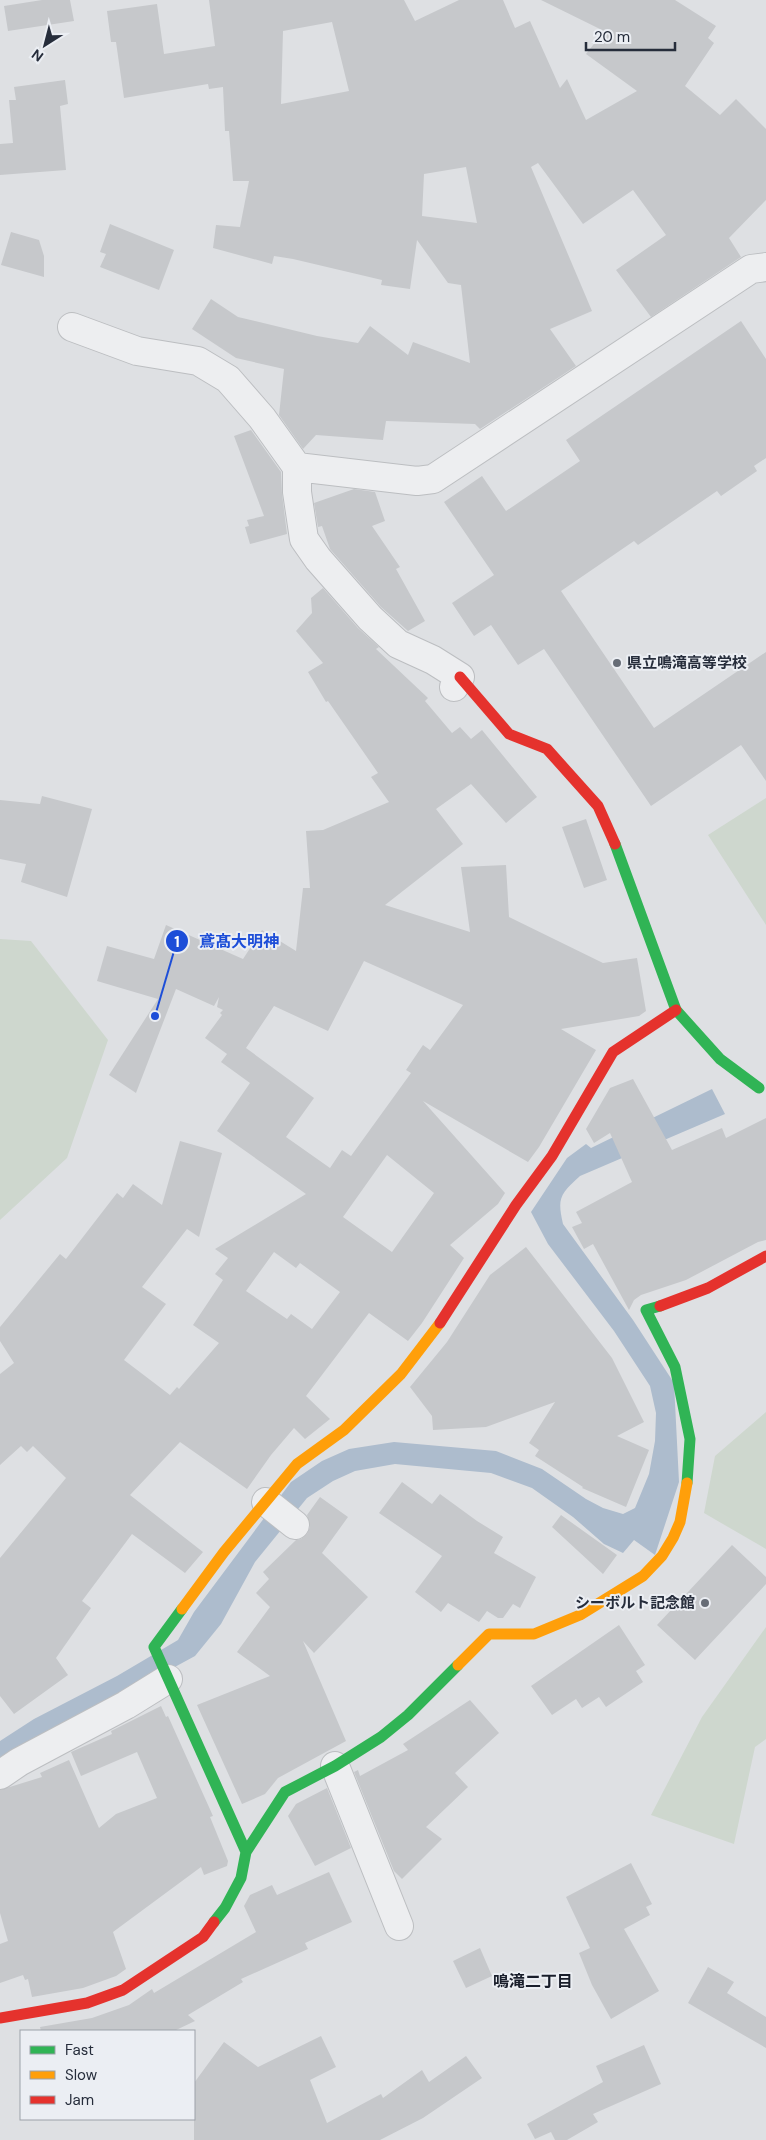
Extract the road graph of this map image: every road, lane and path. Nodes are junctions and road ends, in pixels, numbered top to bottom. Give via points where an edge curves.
1 (766, 267) edge
2 (72, 327) dead end
3 (297, 467) junction
4 (457, 682) joint
5 (676, 1010) junction
6 (763, 1087) edge
7 (766, 1256) edge
8 (266, 1502) junction
9 (295, 1525) dead end
10 (168, 1679) junction
11 (6, 1761) edge
12 (335, 1766) junction
13 (246, 1852) junction
14 (399, 1926) dead end
15 (0, 2018) edge

1 - 3 street via 751,269 433,479 417,481
2 - 3 street via 136,351 198,361 228,379 262,418
3 - 4 street via 304,539 318,559 370,618 398,644 433,660
4 - 5 street via 509,734 547,749 598,806
5 - 6 street via 720,1058
5 - 8 street via 612,1052 552,1156 516,1205 435,1332 401,1374 344,1430 297,1464
7 - 12 street via 693,1294 646,1310 675,1368 690,1439 680,1522 662,1556 643,1576 580,1615 534,1634 489,1634 408,1715 381,1737
8 - 9 street
8 - 10 street via 224,1552 154,1647
10 - 11 street via 126,1705
10 - 13 street
12 - 13 street via 285,1792
12 - 14 street
13 - 15 street via 241,1878 225,1908 203,1937 123,1990 88,2003

